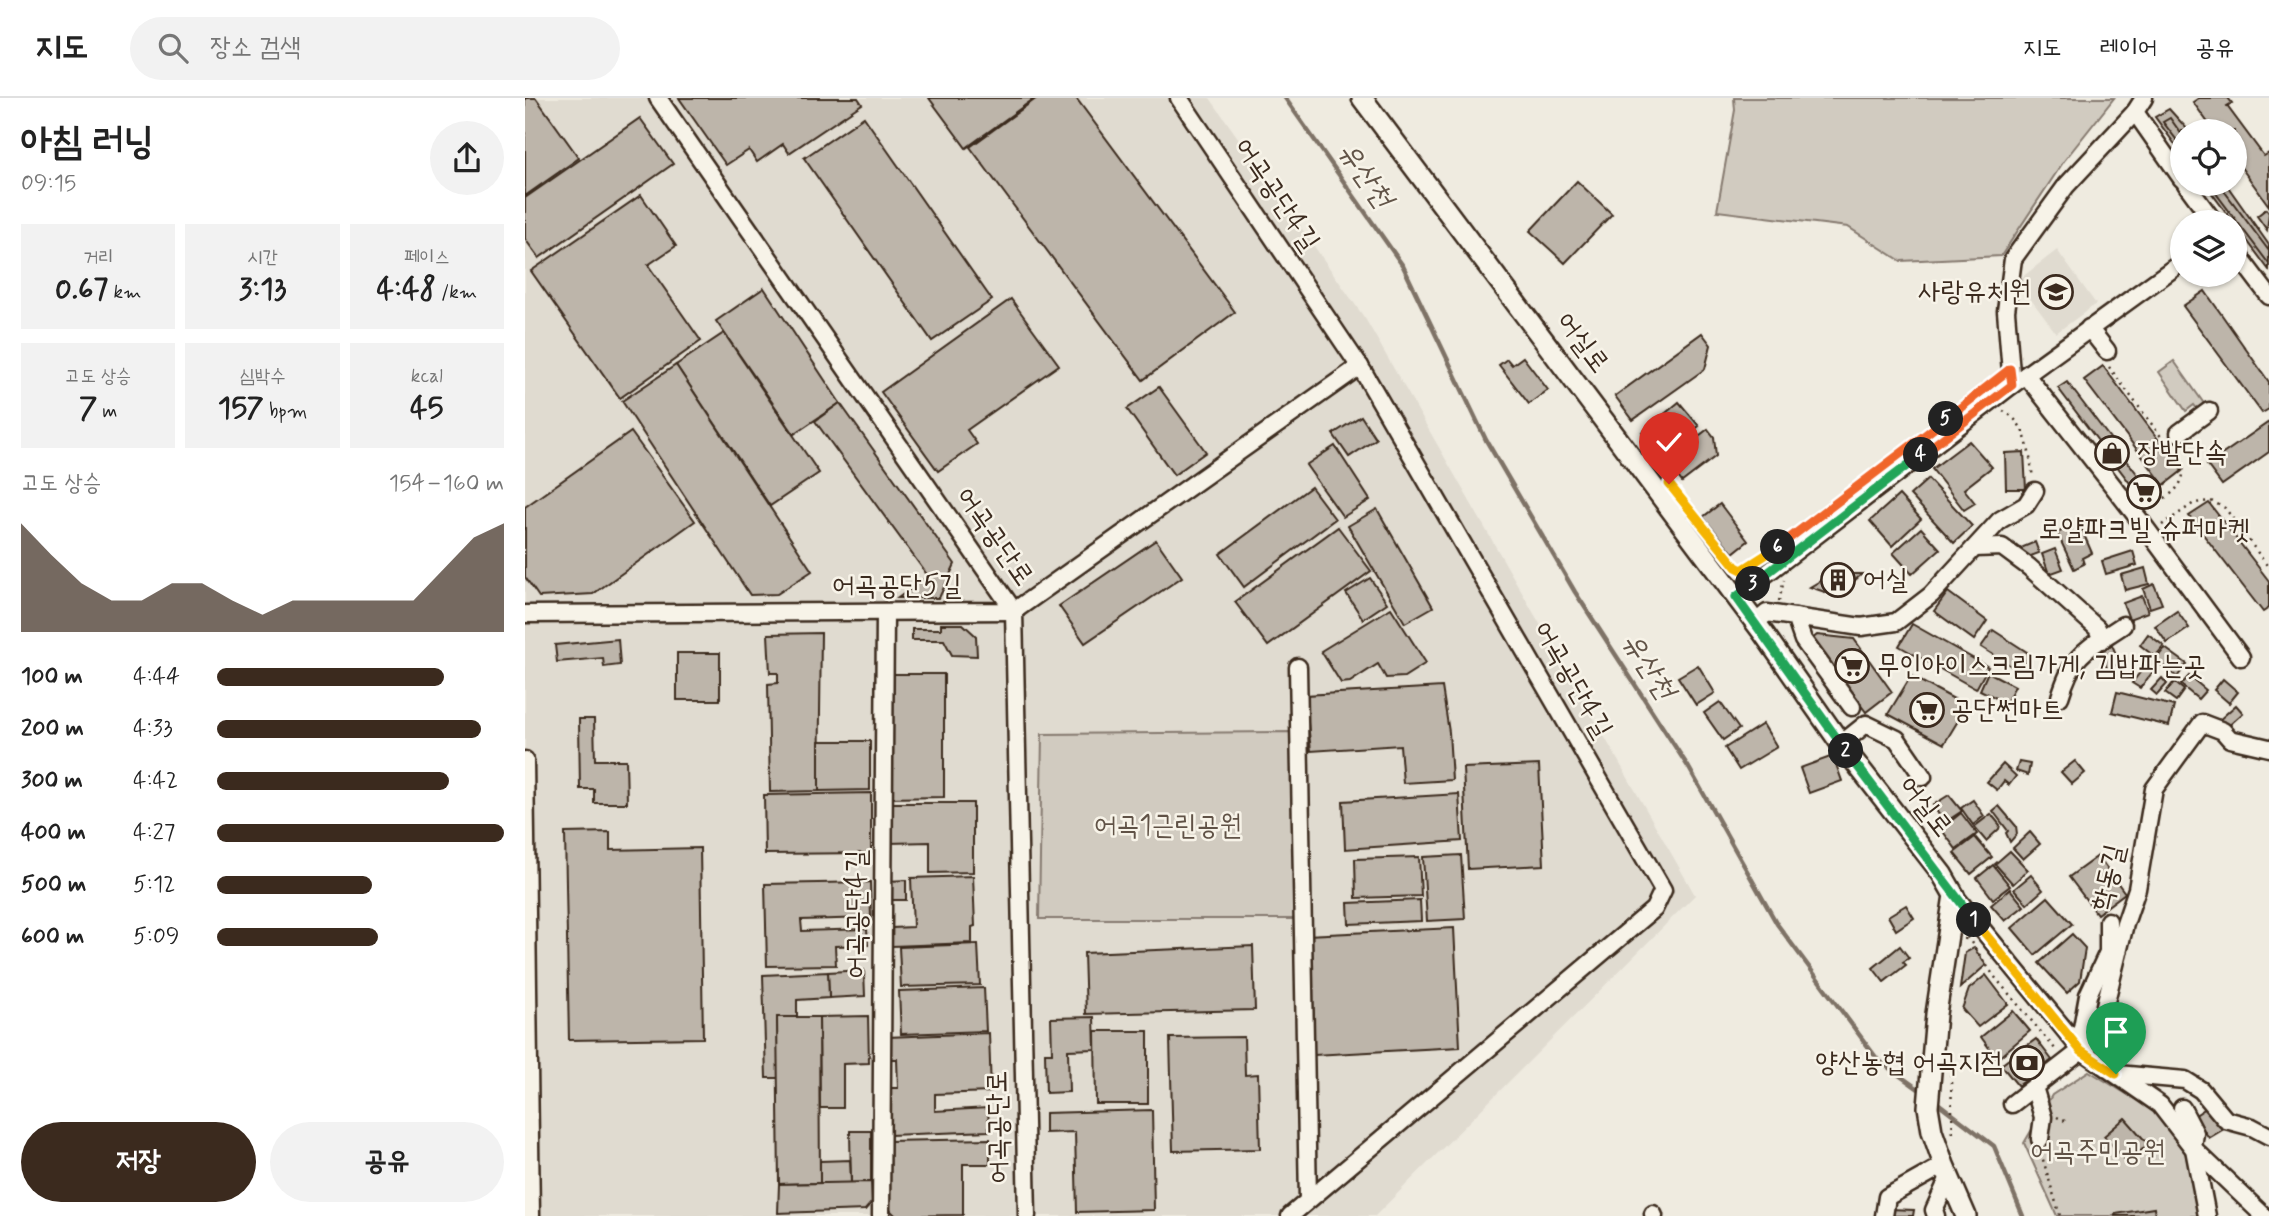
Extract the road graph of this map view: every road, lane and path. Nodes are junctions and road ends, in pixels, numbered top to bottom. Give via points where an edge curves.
1 (658, 98) edge
2 (1179, 98) edge
3 (1361, 98) edge
4 (2139, 105) edge
5 (2170, 158) edge
6 (2247, 267) edge
7 (2170, 271) edge
8 (2269, 296) edge
9 (2089, 328) junction
10 (2107, 358) joint
11 (1360, 366) junction
12 (2026, 375) junction
13 (2012, 385) junction
14 (2000, 409) dead end
15 (2209, 411) dead end
16 (2179, 433) dead end
17 (2031, 498) joint
18 (2142, 505) dead end
19 (2162, 532) dead end
20 (1975, 548) junction
21 (1760, 561) dead end
22 (1732, 562) dead end
23 (2269, 568) edge
24 (1785, 575) dead end
25 (1736, 597) junction
26 (1014, 611) junction
27 (885, 612) junction
28 (525, 614) edge
29 (1775, 614) junction
30 (1795, 617) junction
31 (1755, 623) junction
32 (2123, 625) dead end
33 (2102, 640) junction
34 (2241, 657) dead end
35 (1298, 667) dead end
36 (2060, 696) dead end
37 (1852, 707) dead end
38 (1841, 744) junction
39 (2269, 748) edge
40 (525, 760) edge
41 (1923, 777) dead end
42 (1954, 895) junction
43 (2108, 921) dead end
44 (1965, 941) dead end
45 (2078, 1046) junction
46 (1950, 1054) dead end
47 (2060, 1055) dead end
48 (2116, 1074) junction
49 (2034, 1087) junction
50 (2012, 1104) dead end
51 (2182, 1108) dead end
52 (2269, 1136) edge
53 (2040, 1139) joint
54 (1953, 1145) dead end
55 (2193, 1148) junction
56 (1946, 1171) junction
57 (1308, 1200) junction
58 (531, 1216) edge
59 (881, 1216) edge
60 (1027, 1216) edge
61 (1290, 1216) edge
62 (1884, 1216) edge
63 (1936, 1216) edge
64 (1966, 1216) edge
65 (2060, 1216) edge
66 (2207, 1216) edge
67 (2264, 1216) edge

1 - 26 street, 어곡공단로
2 - 11 street, 어곡공단4길
3 - 25 main road, 어실로
4 - 5 street
4 - 13 street via 2066,186 2013,259 2006,311
6 - 8 street
7 - 9 street
9 - 10 street
9 - 12 street
10 - 18 path via 2183,466 2181,485 2152,505
11 - 26 street
11 - 57 street, 어곡공단4길 via 1663,890 1654,909
12 - 13 street
12 - 34 street
13 - 25 street
14 - 17 path via 2015,417 2029,448
15 - 16 street
17 - 20 street via 2000,520
19 - 23 path via 2164,522 2194,503 2211,501 2225,508
20 - 30 street via 1896,622 1861,627
20 - 33 street via 2002,547 2097,628
21 - 22 path via 1742,570
24 - 29 path
25 - 31 main road, 어실로
26 - 27 street, 어곡공단5길
26 - 60 street, 어곡공단로
27 - 28 street, 어곡공단5길
27 - 59 street, 어곡공단4길
29 - 30 street
29 - 31 street via 1766,612
30 - 37 street via 1803,640
31 - 38 main road, 어실로
32 - 33 street
33 - 36 street via 2069,667
35 - 57 street
38 - 41 street via 1866,724 1897,740
38 - 42 main road, 어실로
39 - 45 street, 학동길 via 2230,738 2202,723 2154,789 2137,889 2097,1038
40 - 58 street
42 - 45 street
42 - 56 main road via 1929,1083 1932,1131
43 - 45 street via 2108,952 2088,995
44 - 47 path via 1966,935
45 - 48 street
45 - 49 street, 학동길
46 - 54 path
48 - 52 street via 2185,1080 2201,1090 2226,1120
48 - 55 street via 2160,1105
49 - 50 street, 학동길
49 - 53 street via 2043,1117
51 - 55 street via 2195,1133
53 - 65 path
55 - 66 street
55 - 67 street
56 - 62 street via 1887,1197
56 - 63 street
56 - 64 main road
57 - 61 street, 어곡공단4길

